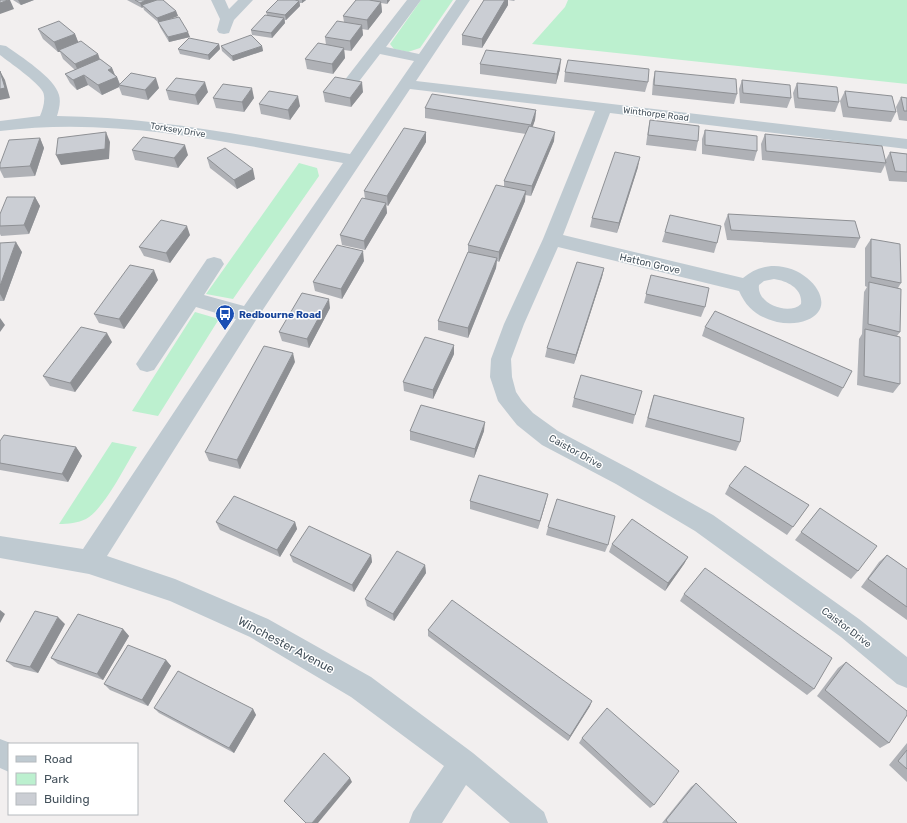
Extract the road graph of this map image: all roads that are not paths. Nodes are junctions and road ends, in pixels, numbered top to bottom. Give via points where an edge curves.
1 (218, 0) edge
2 (246, 0) edge
3 (414, 0) edge
4 (463, 0) edge
5 (1, 49) dead end
6 (376, 49) junction
7 (424, 59) junction
8 (352, 81) edge
9 (406, 84) junction
10 (604, 108) junction
11 (47, 121) junction
12 (0, 126) edge
13 (907, 144) edge
14 (354, 160) junction
15 (552, 239) junction
16 (214, 264) dead end
17 (749, 286) dead end
18 (191, 300) junction
19 (249, 314) junction
20 (147, 364) dead end
21 (0, 547) edge
22 (89, 562) junction
23 (907, 674) edge
24 (463, 764) junction
25 (424, 823) edge
26 (533, 823) edge

1 - 2 street via 226,24
3 - 6 street
4 - 7 street
5 - 11 street via 51,91 52,104
6 - 7 street
6 - 8 street
7 - 9 street
9 - 10 street, Winthorpe Road
9 - 14 street
10 - 13 street, Winthorpe Road
10 - 15 street, Caistor Drive
11 - 12 street, Torksey Drive
11 - 14 street, Torksey Drive via 152,125
14 - 19 street
15 - 17 street, Hatton Grove
15 - 23 street, Caistor Drive via 501,359 501,377 506,395 514,407 524,419 550,438 624,477 704,524 850,628
16 - 18 street
18 - 19 street
18 - 20 street
19 - 22 street
21 - 22 street, Winchester Avenue
22 - 24 street, Winchester Avenue via 175,591 259,628 361,686
24 - 25 street
24 - 26 street, Winchester Avenue

